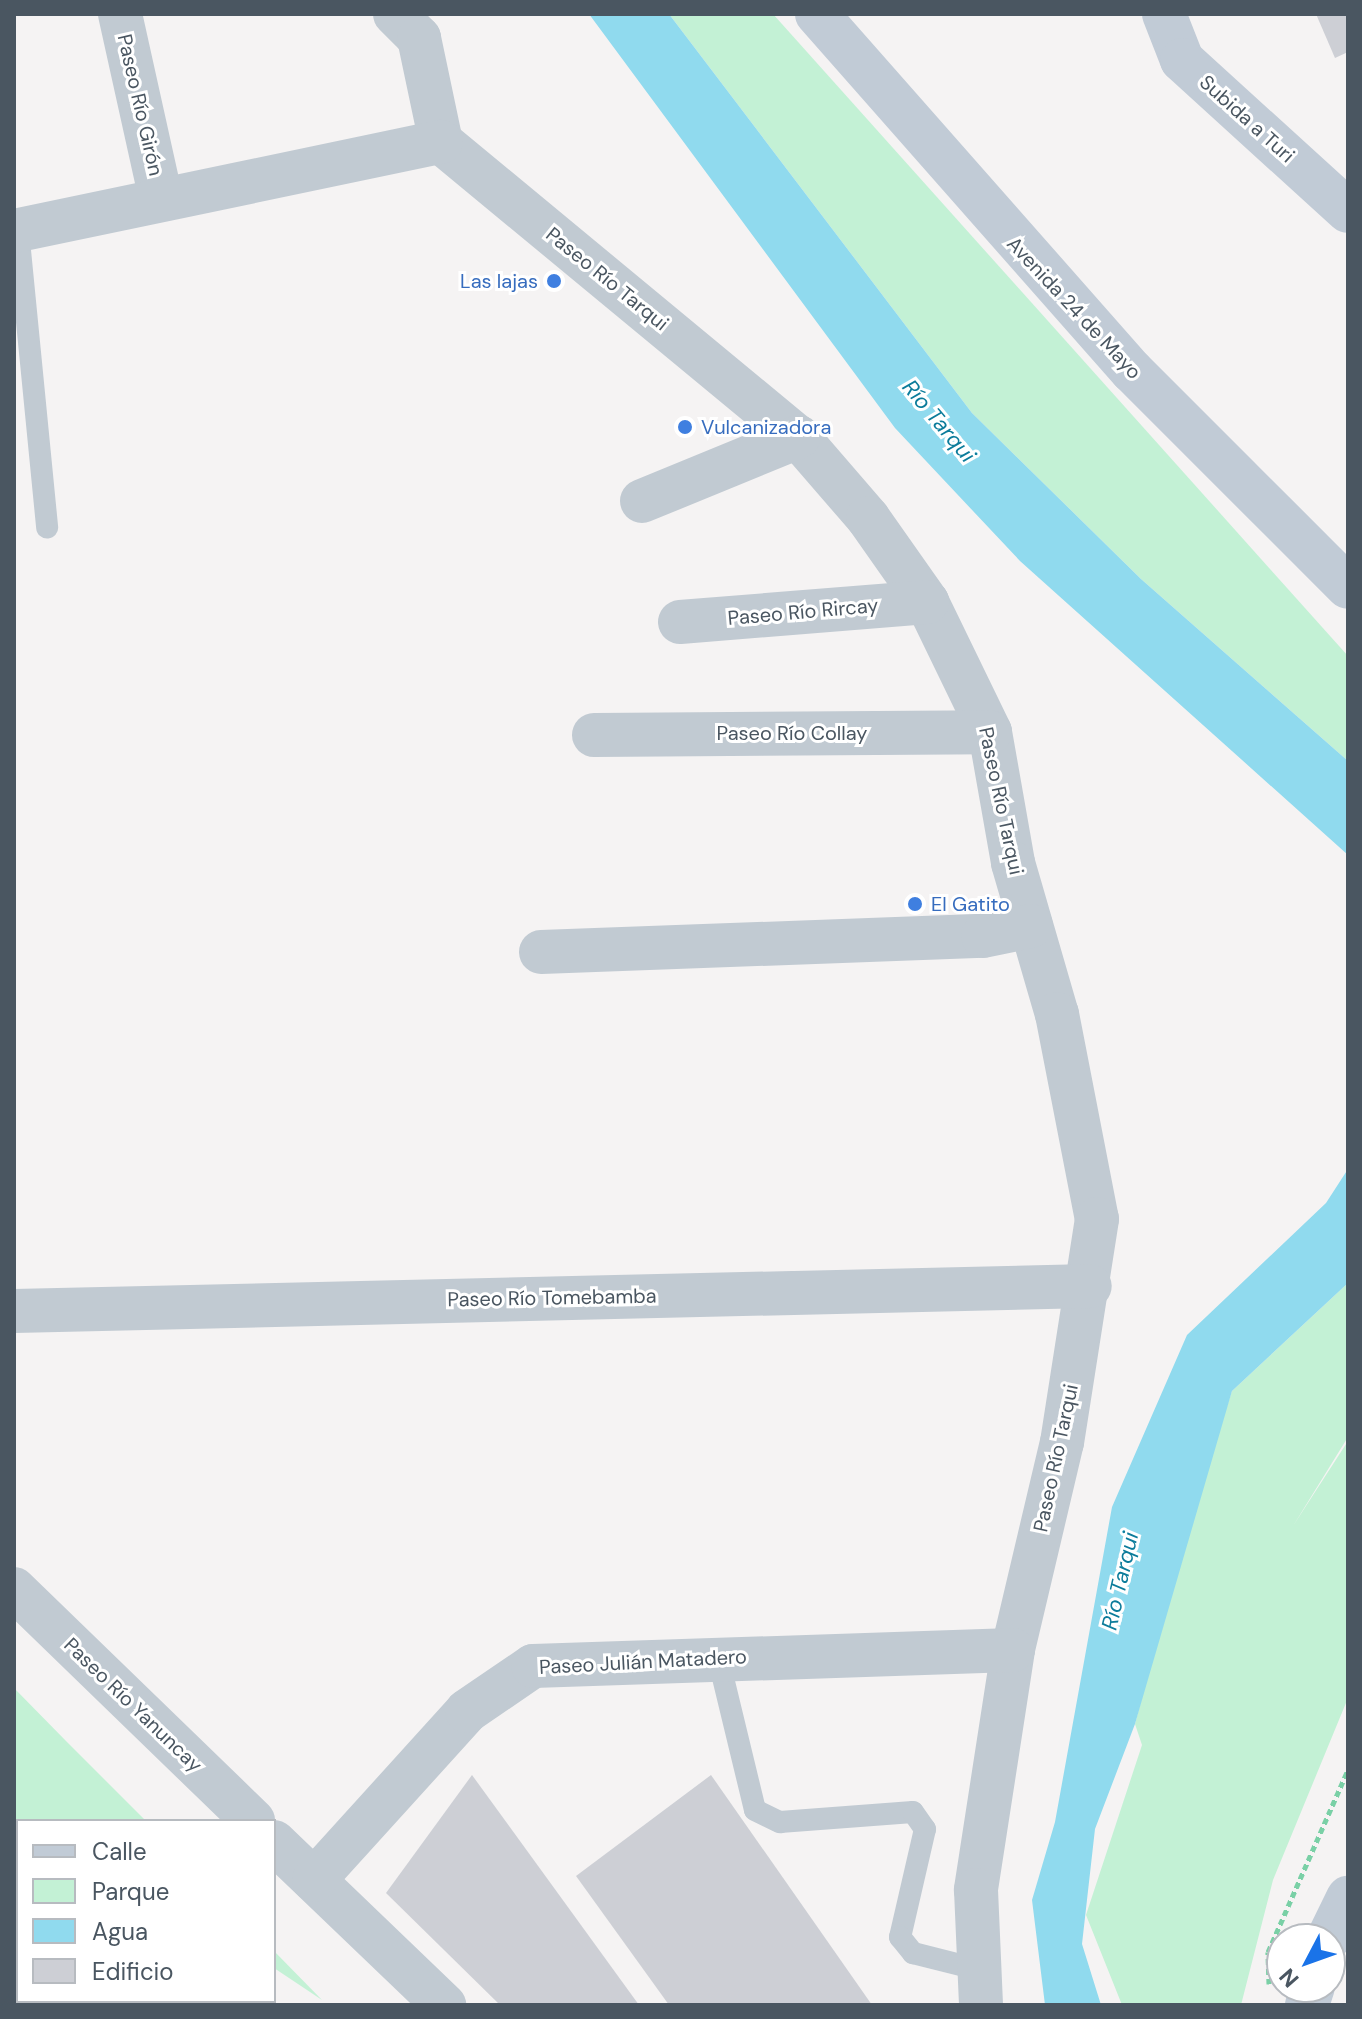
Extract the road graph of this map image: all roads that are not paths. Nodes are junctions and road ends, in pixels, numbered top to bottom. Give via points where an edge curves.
1 (120, 14) edge
2 (395, 14) edge
3 (817, 14) edge
4 (1164, 14) edge
5 (441, 142) junction
6 (160, 195) junction
7 (1348, 211) edge
8 (16, 230) edge
9 (798, 437) junction
10 (642, 501) dead end
11 (47, 528) dead end
12 (1348, 587) edge
13 (927, 602) junction
14 (680, 622) dead end
15 (990, 732) junction
16 (594, 735) dead end
17 (1031, 926) junction
18 (541, 952) dead end
19 (1090, 1286) junction
20 (14, 1311) edge
21 (14, 1589) edge
22 (1013, 1650) junction
23 (718, 1657) junction
24 (251, 1819) edge
25 (276, 1844) edge
26 (314, 1880) junction
27 (980, 1988) edge
28 (444, 2005) edge

1 - 6 street, Paseo Río Girón
2 - 5 street via 419,38
3 - 12 main road, Avenida 24 de Mayo via 1121,359
4 - 7 main road, Subida a Turi via 1182,60
5 - 6 street
5 - 9 street, Paseo Río Tarqui
6 - 8 street
8 - 11 lane
9 - 10 street
9 - 13 street, Paseo Río Tarqui via 868,518
13 - 14 street, Paseo Río Rircay
13 - 15 street, Paseo Río Tarqui
15 - 16 street, Paseo Río Collay
15 - 17 street, Paseo Río Tarqui
17 - 18 street via 983,936
17 - 19 street, Paseo Río Tarqui via 1057,1014 1097,1219
19 - 20 street, Paseo Río Tomebamba
19 - 22 street, Paseo Río Tarqui
21 - 24 street, Paseo Río Yanuncay
22 - 23 street, Paseo Julián Matadero
22 - 27 street, Paseo Río Tarqui via 976,1890
23 - 26 street, Paseo Julián Matadero via 533,1666 467,1711
23 - 27 lane via 755,1810 780,1822 913,1812 925,1829 900,1937 913,1953
25 - 26 street
26 - 28 street

